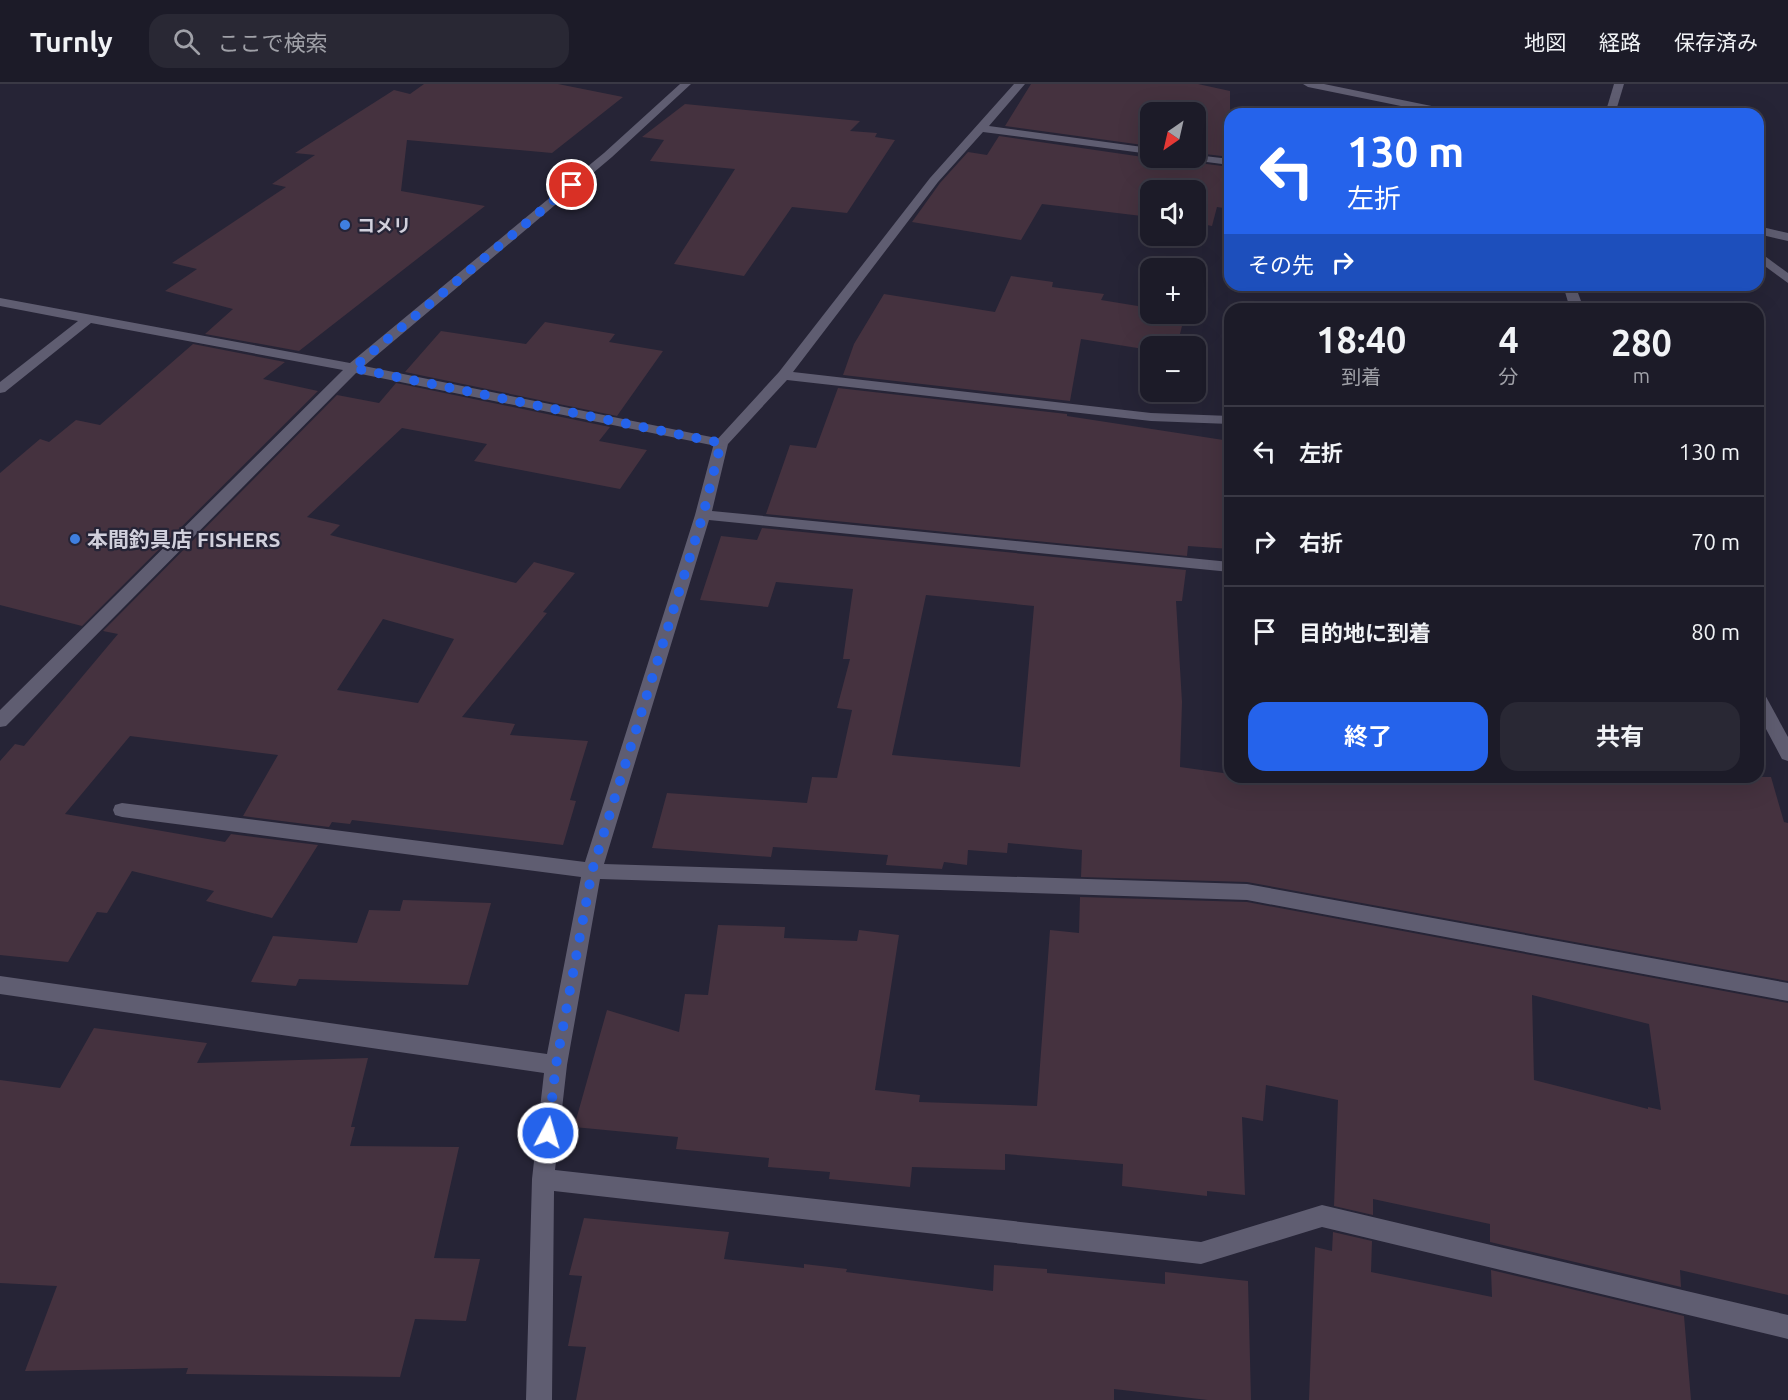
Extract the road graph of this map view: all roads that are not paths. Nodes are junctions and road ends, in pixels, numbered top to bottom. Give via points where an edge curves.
1 (686, 84) edge
2 (1020, 84) edge
3 (1308, 84) edge
4 (1620, 84) edge
5 (1426, 108) edge
6 (1612, 108) edge
7 (980, 128) junction
8 (1140, 150) edge
9 (1206, 159) edge
10 (1224, 161) edge
11 (1764, 231) edge
12 (1788, 237) edge
13 (1764, 260) edge
14 (1788, 279) edge
15 (0, 302) edge
16 (88, 319) junction
17 (353, 368) junction
18 (784, 375) junction
19 (0, 389) edge
20 (1224, 420) edge
21 (721, 443) junction
22 (703, 515) junction
23 (1224, 566) edge
24 (1764, 708) edge
25 (0, 721) edge
26 (1788, 754) edge
27 (122, 810) dead end
28 (592, 871) junction
29 (0, 985) edge
30 (1788, 992) edge
31 (556, 1065) junction
32 (543, 1179) junction
33 (1788, 1327) edge
34 (539, 1400) edge

1 - 17 street via 608,155
2 - 7 street
3 - 5 street
4 - 6 street
7 - 8 street
7 - 18 street via 934,180
9 - 10 street
11 - 12 street
13 - 14 street
15 - 16 street
16 - 17 street
16 - 19 street
17 - 21 street
17 - 25 street
18 - 20 street via 1151,417
18 - 21 street
21 - 22 street
22 - 23 street
22 - 28 street
24 - 26 street
27 - 28 street
28 - 30 street via 1247,892
28 - 31 street
29 - 31 street
31 - 32 street
32 - 33 street via 1201,1253 1322,1216
32 - 34 street

